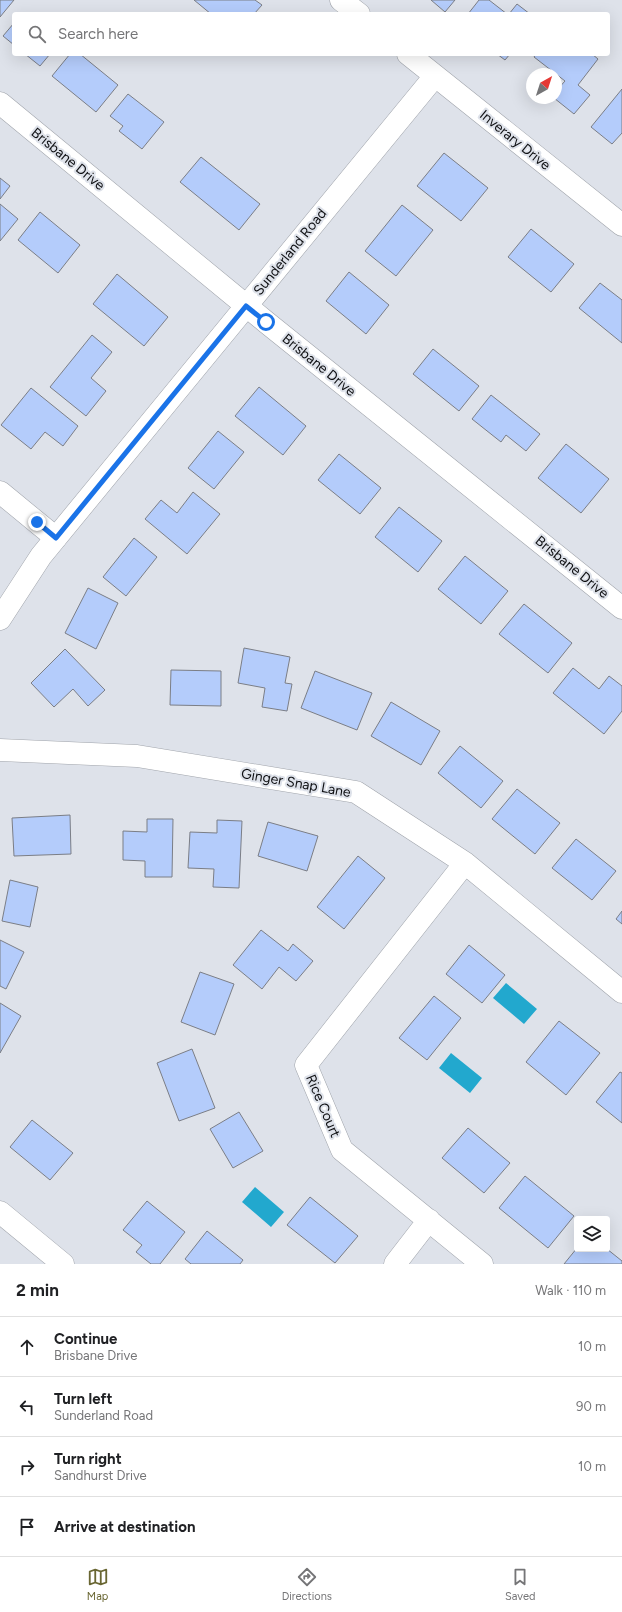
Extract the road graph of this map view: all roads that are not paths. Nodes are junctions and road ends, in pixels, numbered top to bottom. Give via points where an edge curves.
1 (341, 0) edge
2 (356, 12) edge
3 (410, 56) edge
4 (435, 76) junction
5 (0, 103) edge
6 (622, 225) edge
7 (246, 306) junction
8 (0, 492) edge
9 (56, 538) junction
10 (622, 608) edge
11 (0, 619) edge
12 (0, 750) edge
13 (465, 863) junction
14 (622, 992) edge
15 (0, 1212) edge
16 (429, 1220) junction
17 (63, 1264) edge
18 (395, 1264) edge
19 (482, 1264) edge

1 - 2 street
3 - 4 street, Inverary Drive
4 - 6 street, Inverary Drive
4 - 7 street, Sunderland Road
5 - 7 street, Brisbane Drive
7 - 9 street, Sunderland Road
7 - 10 street, Brisbane Drive
8 - 9 street
9 - 11 street, Sunderland Road via 41,556
12 - 13 street, Ginger Snap Lane via 137,756 356,792
13 - 14 street, Ginger Snap Lane
13 - 16 street, Rice Court via 306,1065 342,1150
15 - 17 street
16 - 18 street
16 - 19 street, Rice Court

